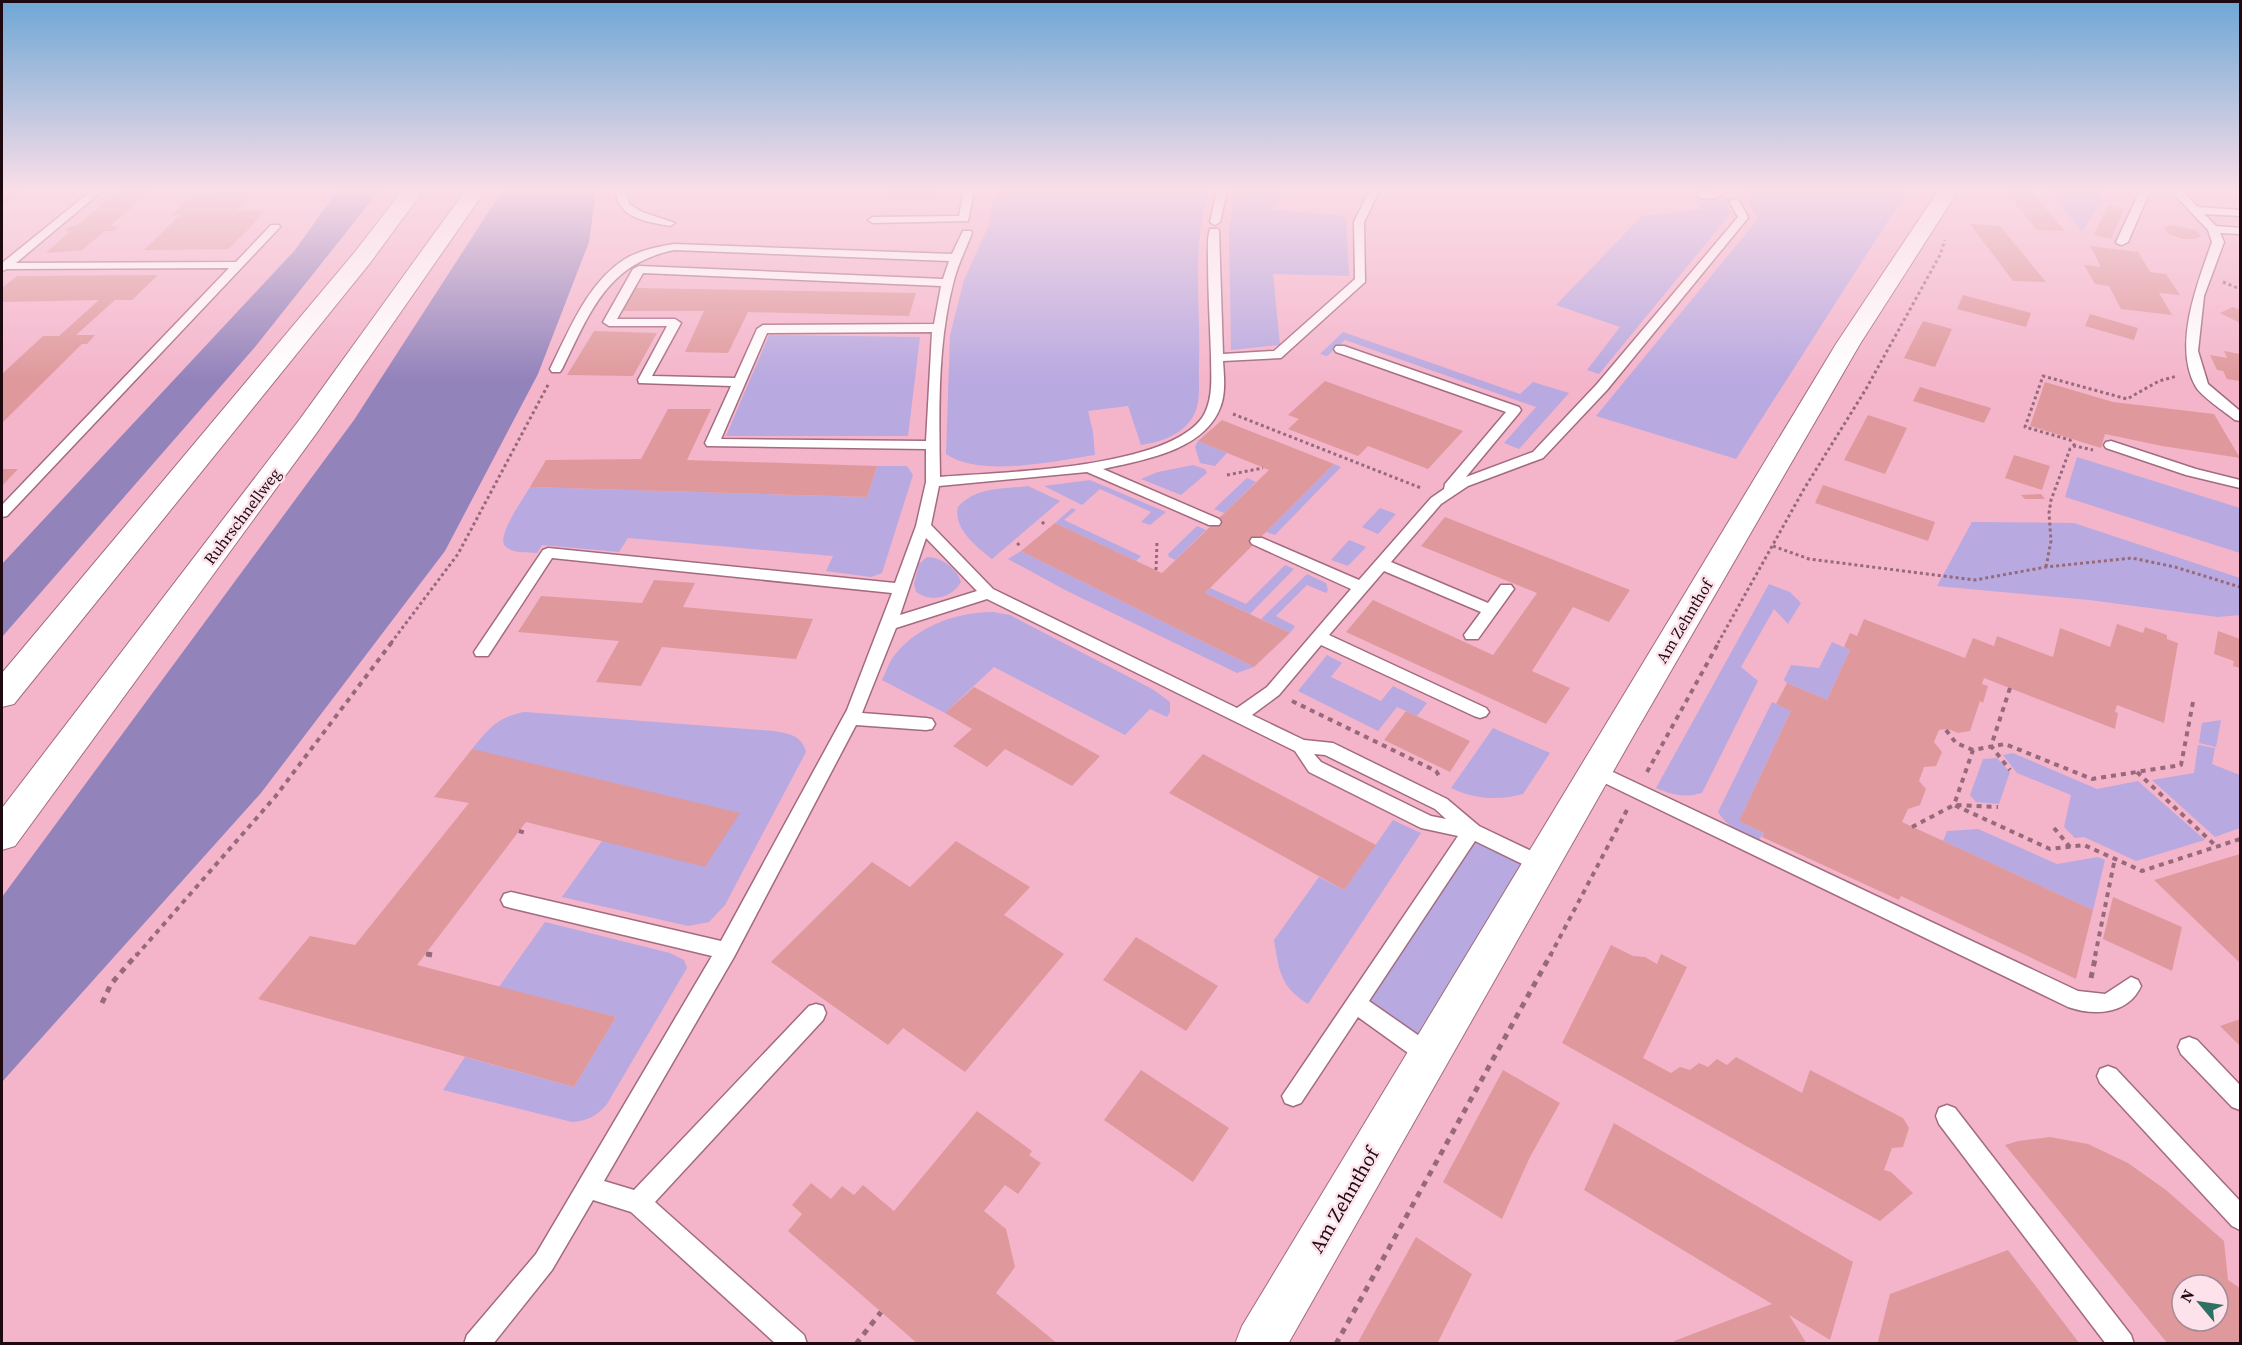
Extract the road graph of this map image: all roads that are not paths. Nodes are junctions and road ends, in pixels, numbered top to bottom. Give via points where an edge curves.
1 (19, 254) edge
2 (249, 254) edge
3 (365, 254) edge
4 (430, 254) edge
5 (644, 254) edge
6 (647, 254) edge
7 (848, 254) edge
8 (959, 254) edge
9 (1215, 254) edge
10 (1360, 254) edge
11 (1713, 254) edge
12 (1906, 254) edge
13 (2214, 254) edge
14 (957, 258) junction
15 (238, 265) junction
16 (2, 267) edge
17 (639, 268) junction
18 (947, 283) junction
19 (938, 328) junction
20 (1340, 348) dead end
21 (1217, 358) junction
22 (556, 369) road end
23 (739, 382) junction
24 (2241, 417) edge
25 (932, 445) junction
26 (2111, 445) road end
27 (1089, 468) junction
28 (933, 482) junction
29 (2241, 484) edge
30 (1441, 497) junction
31 (2, 513) edge
32 (1214, 522) dead end
33 (923, 526) junction
34 (1257, 541) dead end
35 (1381, 564) junction
36 (1361, 587) junction
37 (902, 589) junction
38 (1506, 589) dead end
39 (988, 593) junction
40 (1491, 610) junction
41 (889, 624) junction
42 (1472, 635) dead end
43 (1318, 637) junction
44 (482, 652) dead end
45 (2, 695) edge
46 (1480, 712) dead end
47 (1239, 715) junction
48 (850, 718) junction
49 (926, 724) dead end
50 (1596, 771) junction
51 (1472, 831) junction
52 (2, 835) edge
53 (1541, 865) junction
54 (511, 900) dead end
55 (727, 951) junction
56 (2131, 986) dead end
57 (1356, 1004) junction
58 (816, 1013) dead end
59 (2189, 1047) dead end
60 (1430, 1056) junction
61 (2108, 1076) dead end
62 (1293, 1096) dead end
63 (2241, 1100) edge
64 (1947, 1116) dead end
65 (588, 1187) junction
66 (638, 1203) junction
67 (2241, 1218) edge
68 (476, 1344) edge
69 (795, 1344) edge
70 (1260, 1344) edge
71 (2122, 1344) edge

1 - 16 lane
2 - 15 lane
3 - 45 main road
4 - 52 main road, Ruhrschnellweg via 309,425
5 - 22 lane via 618,269 596,292
6 - 17 lane
7 - 14 lane
8 - 14 lane
9 - 21 lane
10 - 21 lane via 1361,280 1277,356
11 - 30 lane via 1602,387 1538,455 1470,480
12 - 50 main road, Am Zehnthof
13 - 24 lane via 2198,296 2192,351 2202,386
14 - 18 lane
15 - 16 lane
15 - 31 lane
17 - 18 lane
17 - 23 lane via 609,322 675,323 644,380
18 - 19 lane
19 - 23 lane via 763,329
19 - 25 lane
20 - 30 lane via 1514,410
21 - 27 lane via 1214,407 1194,431 1169,447
23 - 25 lane via 712,443
25 - 28 lane
26 - 29 lane via 2190,473
27 - 28 lane
27 - 32 lane
28 - 33 lane
30 - 35 lane
33 - 37 lane
33 - 39 lane
34 - 36 lane
35 - 36 lane
35 - 40 lane
36 - 43 lane
37 - 41 lane
37 - 44 lane via 548,553
38 - 40 lane
39 - 41 lane
39 - 47 lane
40 - 42 lane
41 - 48 lane
43 - 46 lane
43 - 47 lane via 1273,692
47 - 51 lane via 1302,747 1315,767 1428,823
48 - 49 lane
48 - 55 lane
50 - 53 main road, Am Zehnthof
50 - 56 lane via 2075,1000 2096,1005 2113,1003
51 - 53 lane
51 - 57 lane
53 - 60 main road, Am Zehnthof
54 - 55 lane
55 - 65 lane
57 - 60 lane
57 - 62 lane
58 - 66 lane
59 - 63 lane
60 - 70 main road, Am Zehnthof
61 - 67 lane
64 - 71 lane
65 - 66 lane
65 - 68 lane via 544,1262
66 - 69 lane

